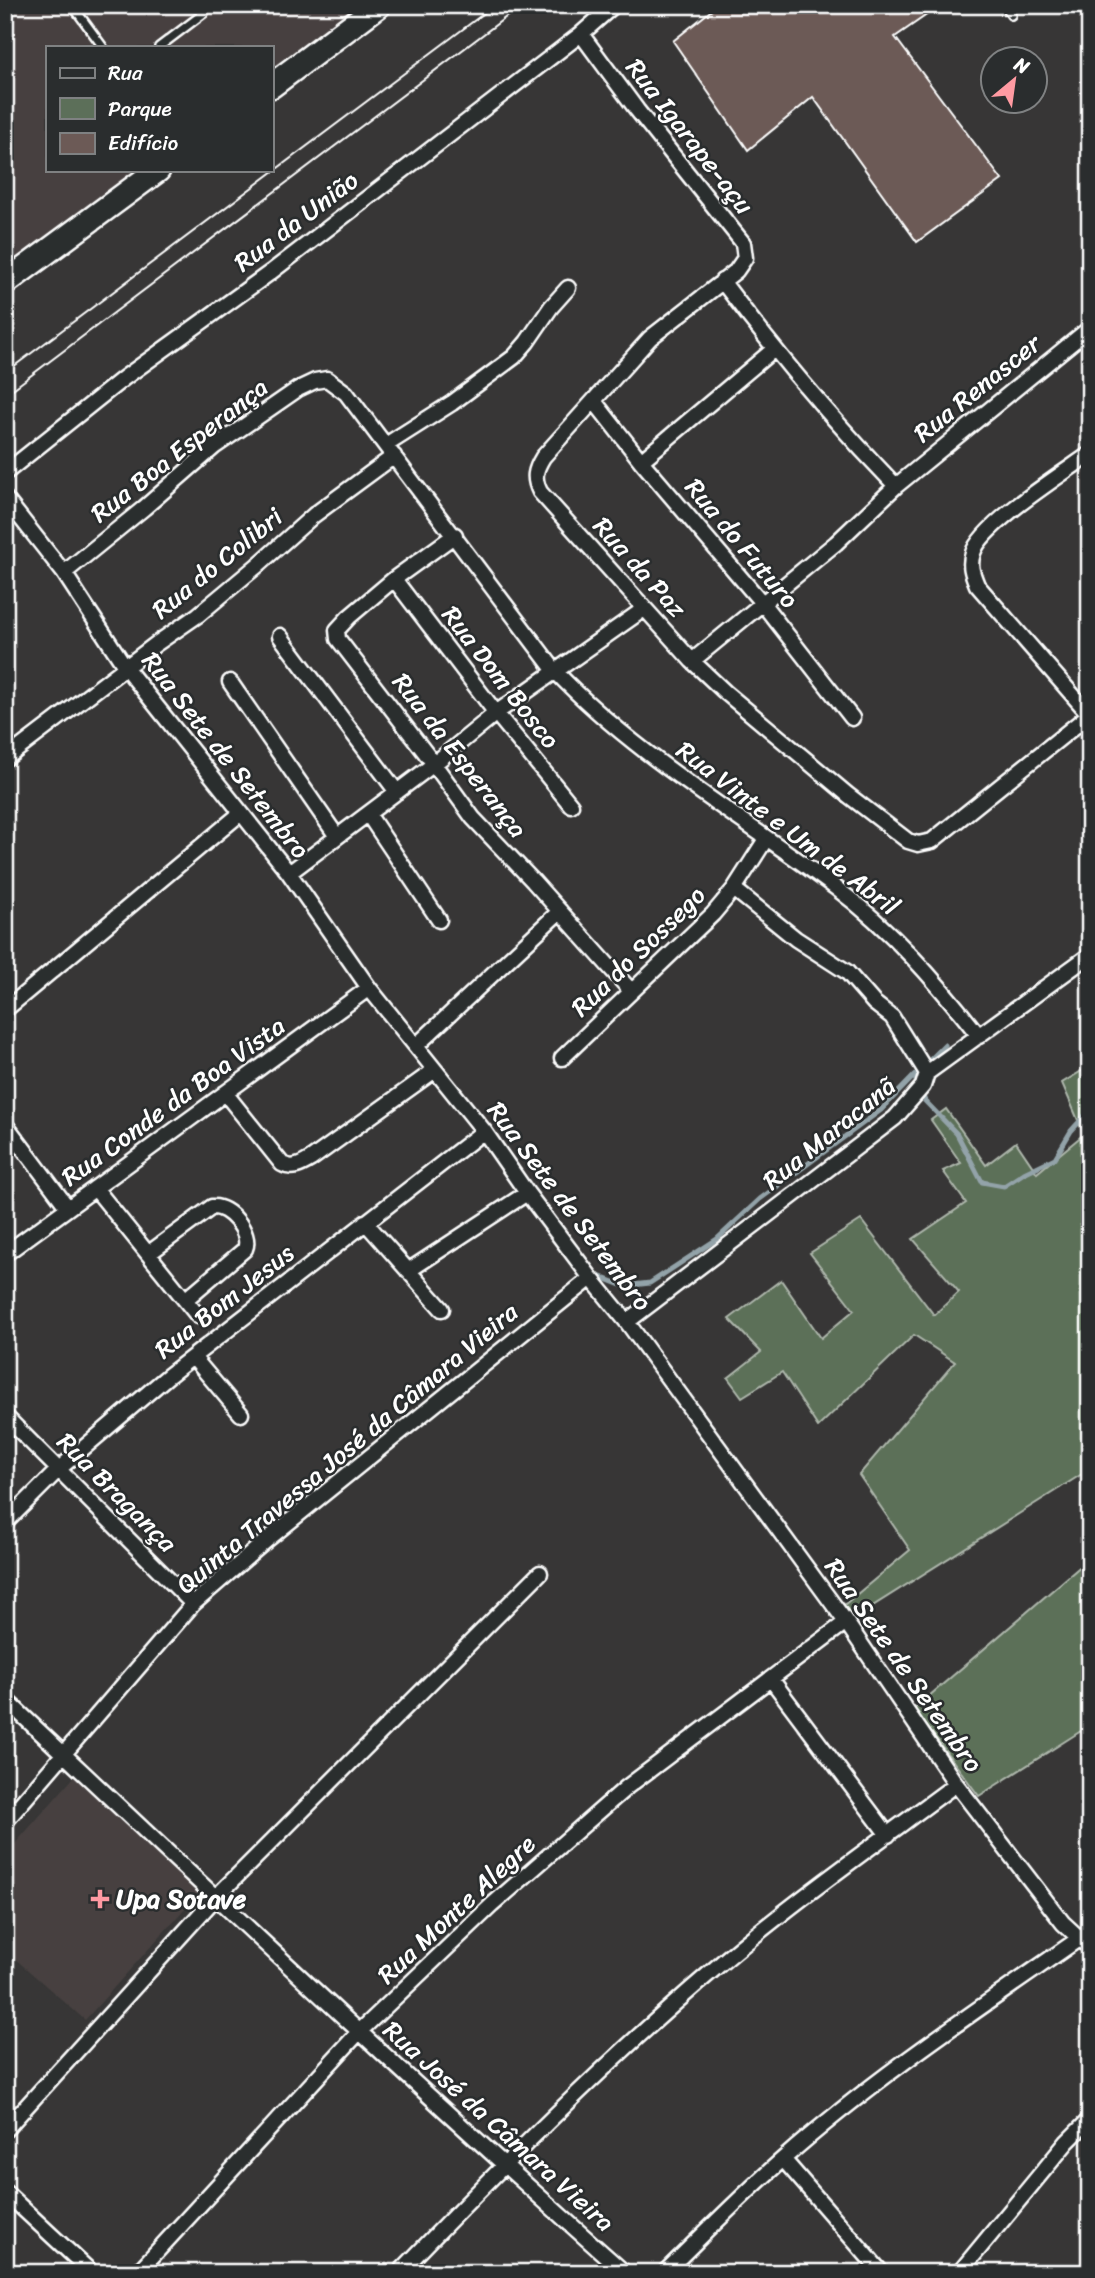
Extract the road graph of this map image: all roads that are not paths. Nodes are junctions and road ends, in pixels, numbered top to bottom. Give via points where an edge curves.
1 (72, 5) edge
2 (379, 5) edge
3 (614, 5) edge
4 (1005, 5) edge
5 (204, 13) dead end
6 (1011, 15) dead end
7 (581, 34) junction
8 (102, 46) edge
9 (160, 46) edge
10 (273, 84) edge
11 (155, 172) edge
12 (736, 271) joint
13 (722, 281) junction
14 (5, 283) edge
15 (568, 288) dead end
16 (1090, 328) edge
17 (773, 350) junction
18 (594, 401) junction
19 (390, 450) junction
20 (1090, 454) edge
21 (641, 461) junction
22 (5, 473) edge
23 (895, 486) junction
24 (5, 498) edge
25 (455, 535) junction
26 (64, 573) junction
27 (394, 579) junction
28 (763, 604) junction
29 (644, 609) junction
30 (279, 636) dead end
31 (692, 661) junction
32 (126, 668) junction
33 (555, 671) junction
34 (229, 682) dead end
35 (496, 713) junction
36 (1089, 715) edge
37 (852, 718) dead end
38 (5, 759) edge
39 (434, 764) junction
40 (397, 792) junction
41 (571, 805) dead end
42 (242, 813) junction
43 (368, 814) junction
44 (336, 835) junction
45 (765, 839) junction
46 (289, 873) junction
47 (734, 889) junction
48 (560, 912) junction
49 (439, 920) dead end
50 (1090, 955) edge
51 (369, 988) junction
52 (631, 991) junction
53 (5, 1010) edge
54 (979, 1036) junction
55 (416, 1045) junction
56 (562, 1058) dead end
57 (435, 1070) junction
58 (927, 1073) junction
59 (225, 1093) junction
60 (5, 1124) edge
61 (484, 1131) junction
62 (95, 1188) junction
63 (527, 1193) junction
64 (68, 1208) junction
65 (365, 1222) junction
66 (5, 1254) edge
67 (148, 1254) junction
68 (408, 1271) junction
69 (591, 1278) junction
70 (185, 1300) junction
71 (442, 1309) dead end
72 (198, 1316) dead end
73 (628, 1322) junction
74 (193, 1357) junction
75 (241, 1414) dead end
76 (5, 1416) edge
77 (60, 1468) junction
78 (5, 1523) edge
79 (540, 1573) dead end
80 (193, 1604) junction
81 (846, 1622) junction
82 (771, 1679) junction
83 (5, 1699) edge
84 (63, 1753) junction
85 (956, 1784) junction
86 (5, 1822) edge
87 (888, 1835) junction
88 (216, 1898) junction
89 (1086, 1939) edge
90 (359, 2032) junction
91 (1090, 2119) edge
92 (5, 2130) edge
93 (783, 2159) junction
94 (503, 2165) junction
95 (5, 2192) edge
96 (92, 2273) edge
97 (137, 2273) edge
98 (399, 2273) edge
99 (625, 2273) edge
100 (664, 2273) edge
101 (882, 2273) edge
102 (958, 2273) edge

1 - 8 lane
2 - 10 main road
3 - 7 street, Rua da União
4 - 6 lane
5 - 9 lane
7 - 12 street, Rua Igarape-açu via 743,243 745,258
7 - 22 street, Rua da União
11 - 14 main road
12 - 13 street, Rua da Paz
13 - 17 street
13 - 18 street, Rua da Paz via 650,338
15 - 19 street via 514,357
16 - 23 street, Rua Renascer
17 - 21 street
17 - 23 street
18 - 21 street, Rua do Futuro
18 - 29 street, Rua da Paz via 543,457 535,481
19 - 25 street, Rua Boa Esperança
19 - 26 street, Rua Boa Esperança via 346,393 327,379 315,381 214,447
19 - 32 street, Rua do Colibri via 231,588
20 - 36 street via 986,532 973,551 971,569 977,585
21 - 28 street, Rua do Futuro
23 - 28 street, Rua Renascer
24 - 26 street, Rua Sete de Setembro
25 - 27 street
25 - 33 street
26 - 32 street, Rua Sete de Setembro
27 - 35 street, Rua Dom Bosco
27 - 39 street, Rua da Esperança via 340,624 338,639
28 - 31 street, Rua Renascer
28 - 37 street, Rua do Futuro
29 - 31 street, Rua da Paz
29 - 33 street
30 - 40 street
31 - 36 street, Rua da Paz via 885,825 918,844 932,841
32 - 38 street, Rua do Colibri
32 - 42 street, Rua Sete de Setembro
33 - 35 street
33 - 45 street, Rua Vinte e Um de Abril via 624,735
34 - 44 street
35 - 39 street
35 - 41 street, Rua Dom Bosco
39 - 40 street
39 - 48 street, Rua da Esperança via 473,818
40 - 43 street
42 - 46 street, Rua Sete de Setembro
42 - 53 street
43 - 44 street
43 - 49 street
44 - 46 street
45 - 47 street, Rua do Sossego
45 - 54 street, Rua Vinte e Um de Abril via 866,912 937,982
46 - 51 street, Rua Sete de Setembro
47 - 52 street, Rua do Sossego via 692,937
47 - 58 street via 796,939 847,972 892,1017
48 - 52 street, Rua da Esperança
48 - 55 street
50 - 54 street, Rua Maracanã
51 - 55 street, Rua Sete de Setembro
51 - 59 street, Rua Conde da Boa Vista
52 - 56 street, Rua do Sossego
54 - 58 street, Rua Maracanã
55 - 57 street, Rua Sete de Setembro
57 - 59 street via 311,1159 288,1168
57 - 61 street, Rua Sete de Setembro
58 - 73 street, Rua Maracanã via 923,1086 895,1118
59 - 62 street, Rua Conde da Boa Vista
60 - 64 street
61 - 63 street, Rua Sete de Setembro
61 - 65 street, Rua Bom Jesus
62 - 64 street, Rua Conde da Boa Vista
62 - 67 street
63 - 68 street
63 - 69 street, Rua Sete de Setembro
64 - 66 street, Rua Conde da Boa Vista
65 - 68 street
65 - 74 street, Rua Bom Jesus
67 - 70 street
67 - 70 street via 212,1207 227,1210 247,1236 245,1249
68 - 71 street
69 - 73 street, Rua Sete de Setembro
69 - 80 street, Quinta Travessa José da Câmara Vieira
70 - 72 street
73 - 81 street, Rua Sete de Setembro
74 - 75 street
74 - 77 street, Rua Bom Jesus
76 - 77 street, Rua Bragança
77 - 78 street, Rua Bom Jesus
77 - 80 street, Rua Bragança
79 - 88 street
80 - 84 street, Quinta Travessa José da Câmara Vieira
81 - 82 street, Rua Monte Alegre
81 - 85 street, Rua Sete de Setembro
82 - 87 street
82 - 90 street, Rua Monte Alegre via 627,1787
83 - 84 street, Rua José da Câmara Vieira
84 - 86 street, Quinta Travessa José da Câmara Vieira
84 - 88 street, Rua José da Câmara Vieira
85 - 87 street
85 - 89 street, Rua Sete de Setembro via 1063,1923
87 - 94 street via 711,1971
88 - 90 street, Rua José da Câmara Vieira
88 - 92 street
89 - 93 street via 916,2054
90 - 94 street, Rua José da Câmara Vieira
90 - 97 street, Rua Monte Alegre
91 - 102 street
93 - 100 street
93 - 101 street
94 - 98 street
94 - 99 street, Rua José da Câmara Vieira
95 - 96 street

